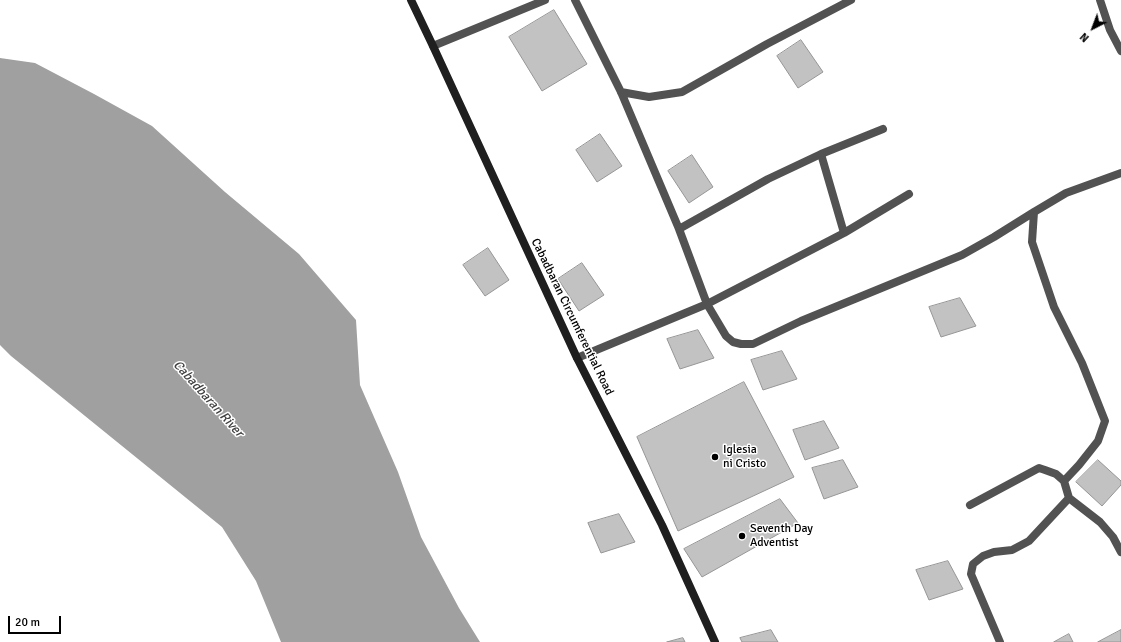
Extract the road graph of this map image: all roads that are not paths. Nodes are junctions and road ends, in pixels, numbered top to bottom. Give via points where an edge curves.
1 (411, 0) edge
2 (545, 0) edge
3 (575, 0) edge
4 (851, 0) edge
5 (1100, 0) edge
6 (433, 46) junction
7 (1121, 51) edge
8 (621, 92) junction
9 (883, 128) dead end
10 (821, 154) junction
11 (1121, 173) edge
12 (909, 194) dead end
13 (1034, 212) junction
14 (679, 229) junction
15 (844, 233) junction
16 (707, 304) junction
17 (576, 358) junction
18 (1064, 481) junction
19 (1069, 498) junction
20 (970, 505) dead end
21 (1121, 552) edge
22 (715, 642) edge
23 (1000, 642) edge

1 - 6 main road, Cabadbaran Circumferential Road
2 - 6 street
3 - 8 street
4 - 8 street via 682,92 649,97
5 - 7 street via 1110,30
6 - 17 main road, Cabadbaran Circumferential Road
8 - 14 street
9 - 10 street
10 - 14 street via 768,179
10 - 15 street
11 - 13 street via 1066,193
12 - 15 street
13 - 16 street via 962,255 801,321 753,344 733,342 726,336
13 - 18 street via 1034,249 1054,307 1082,363 1105,421 1098,441
14 - 16 street
15 - 16 street
16 - 17 street
17 - 22 main road, Cabadbaran Circumferential Road via 662,525
18 - 19 street
18 - 20 street via 1056,474 1038,468
19 - 21 street via 1100,522 1113,537
19 - 23 street via 1029,541 1012,550 987,554 973,564 971,574

